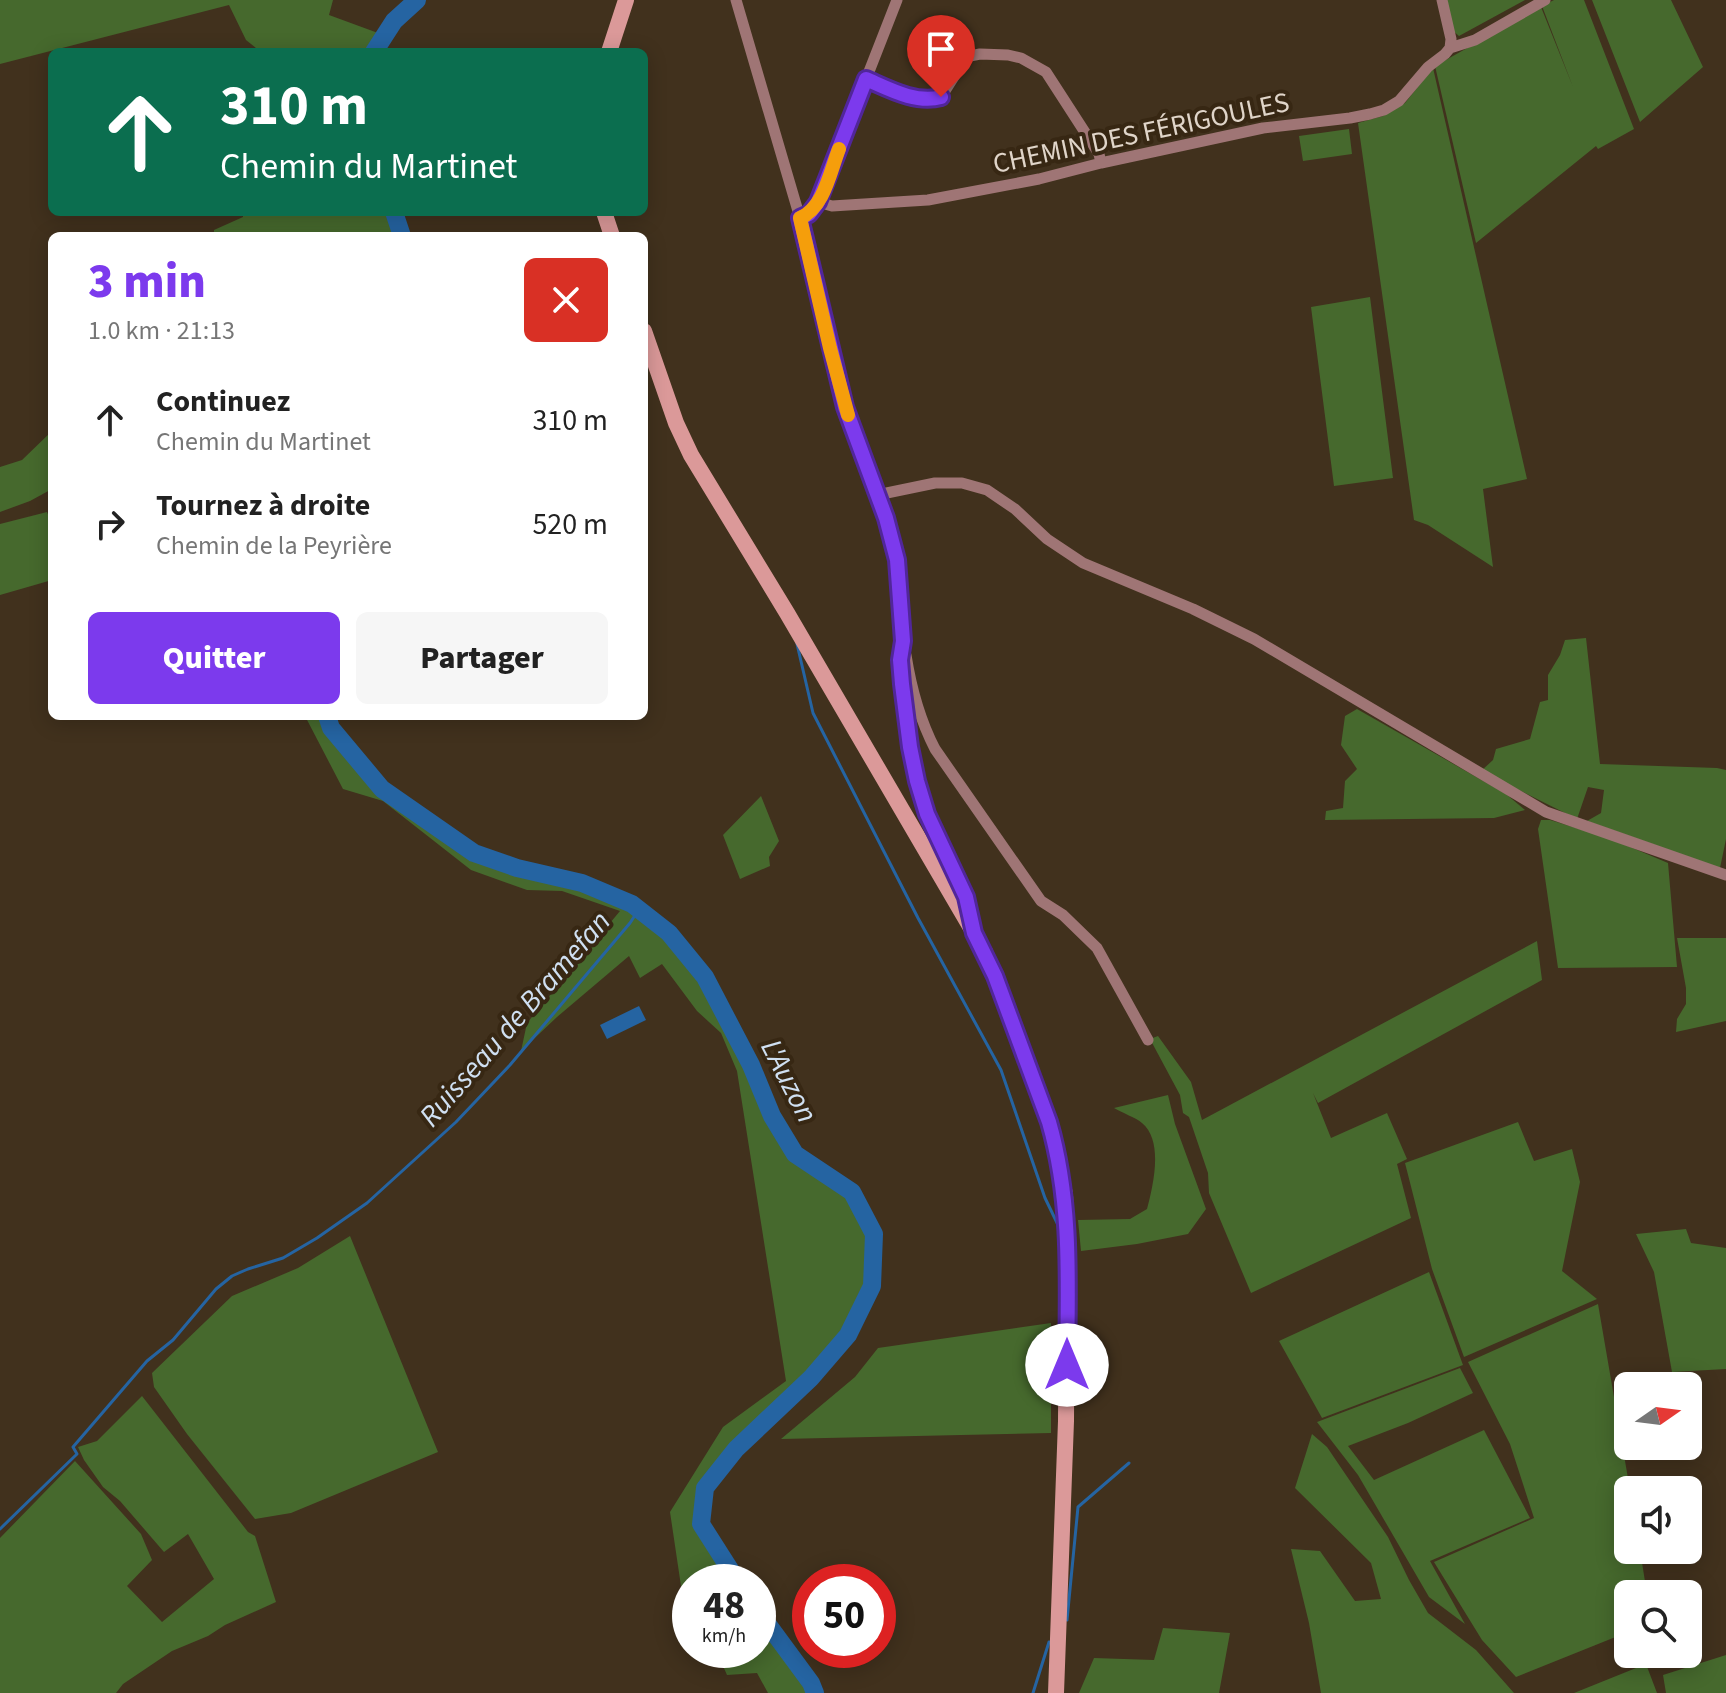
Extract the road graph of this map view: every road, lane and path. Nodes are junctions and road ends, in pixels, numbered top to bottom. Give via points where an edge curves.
1 (626, 0) edge
2 (736, 0) edge
3 (897, 0) edge
4 (1442, 0) edge
5 (1545, 0) edge
6 (610, 48) edge
7 (1450, 48) junction
8 (866, 79) junction
9 (1101, 163) junction
10 (818, 202) junction
11 (800, 218) junction
12 (648, 342) edge
13 (877, 495) junction
14 (903, 641) junction
15 (1726, 875) edge
16 (974, 933) junction
17 (1148, 1040) dead end
18 (1056, 1693) edge

1 - 6 main road
2 - 11 street
3 - 8 street
4 - 7 street
5 - 7 street, CHEMIN DES FÉRIGOULES via 1475,40
7 - 9 street, CHEMIN DES FÉRIGOULES via 1384,110 1263,128
8 - 9 street via 932,99 941,97 970,56 1021,58 1046,72
8 - 10 street
9 - 10 street, CHEMIN DES FÉRIGOULES via 928,200 832,206
10 - 11 street
11 - 13 street via 845,407
12 - 16 main road via 691,455
13 - 14 street via 897,560
13 - 15 street via 935,483 987,490 1083,563 1254,639 1546,812
14 - 16 street via 901,672 917,781 966,897
14 - 17 street via 918,710 935,749 1041,901 1097,948
16 - 18 main road via 1049,1122 1065,1195 1067,1365

